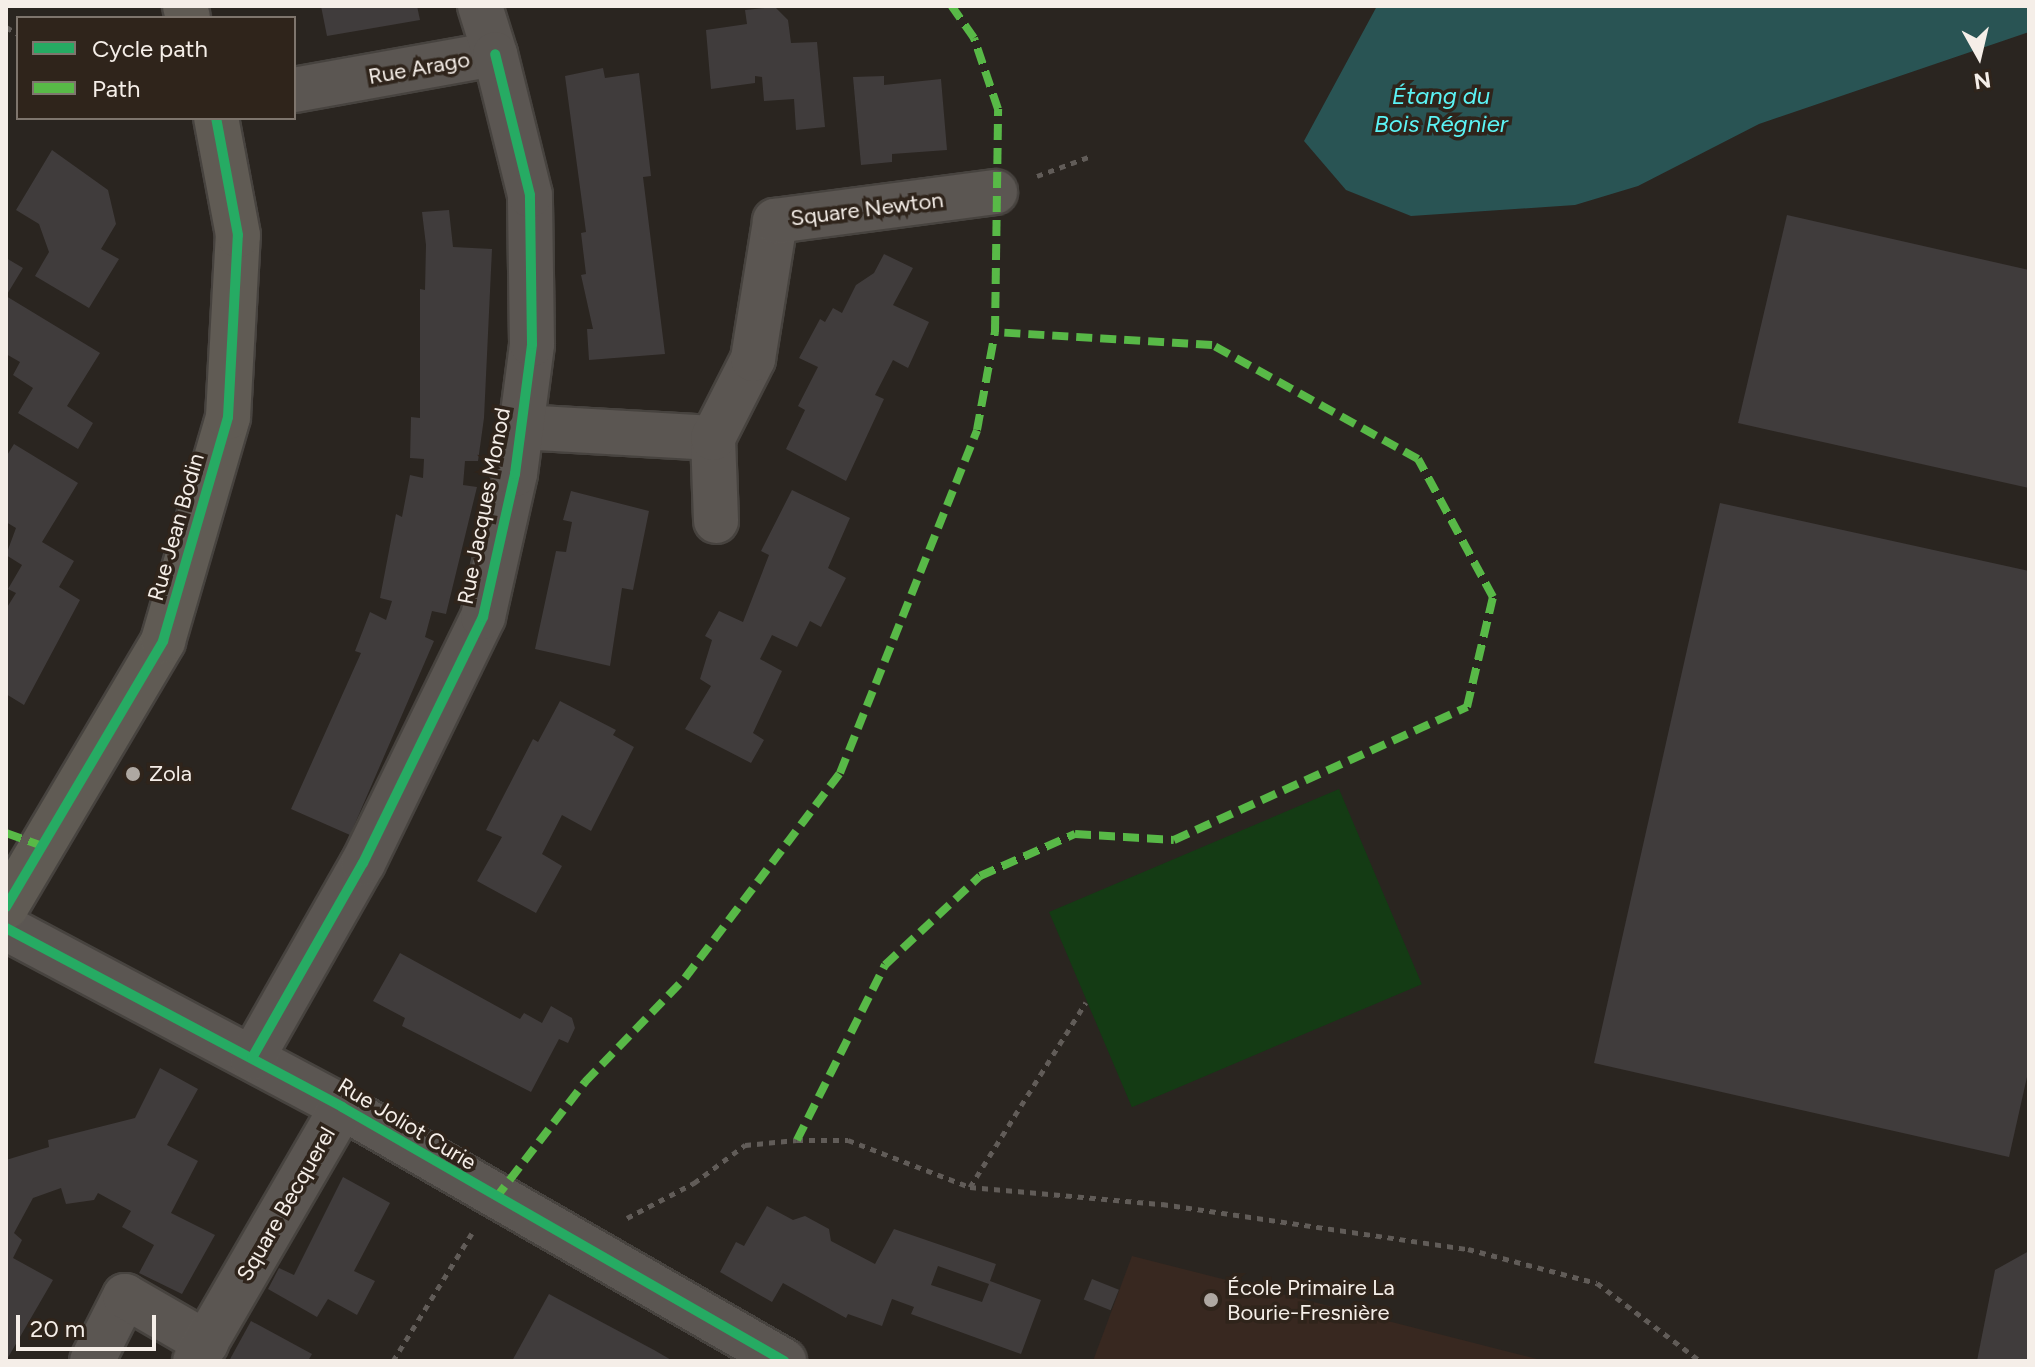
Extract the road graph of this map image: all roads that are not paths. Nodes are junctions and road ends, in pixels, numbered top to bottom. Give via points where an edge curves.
1 (480, 6) edge
2 (495, 54) junction
3 (296, 90) edge
4 (216, 120) edge
5 (995, 192) road end
6 (521, 427) junction
7 (713, 438) junction
8 (716, 521) dead end
9 (6, 907) edge
10 (6, 928) edge
11 (252, 1058) junction
12 (342, 1107) junction
13 (201, 1352) edge
14 (92, 1361) edge
15 (784, 1361) edge

1 - 2 street, Rue Arago
2 - 3 street, Rue Arago
2 - 6 street, Rue Jacques Monod via 530,195 532,344
4 - 9 street, Rue Jean Bodin via 238,235 228,417 221,445 163,641
5 - 7 street, Square Newton via 775,221 753,359
6 - 7 street
6 - 11 street, Rue Jacques Monod via 483,617 363,863
7 - 8 street, Square Newton
10 - 11 street, Rue Joliot Curie
11 - 12 street, Rue Joliot Curie
12 - 13 street, Square Becquerel
12 - 15 street, Rue Joliot Curie
13 - 14 street, Square Becquerel via 125,1296

